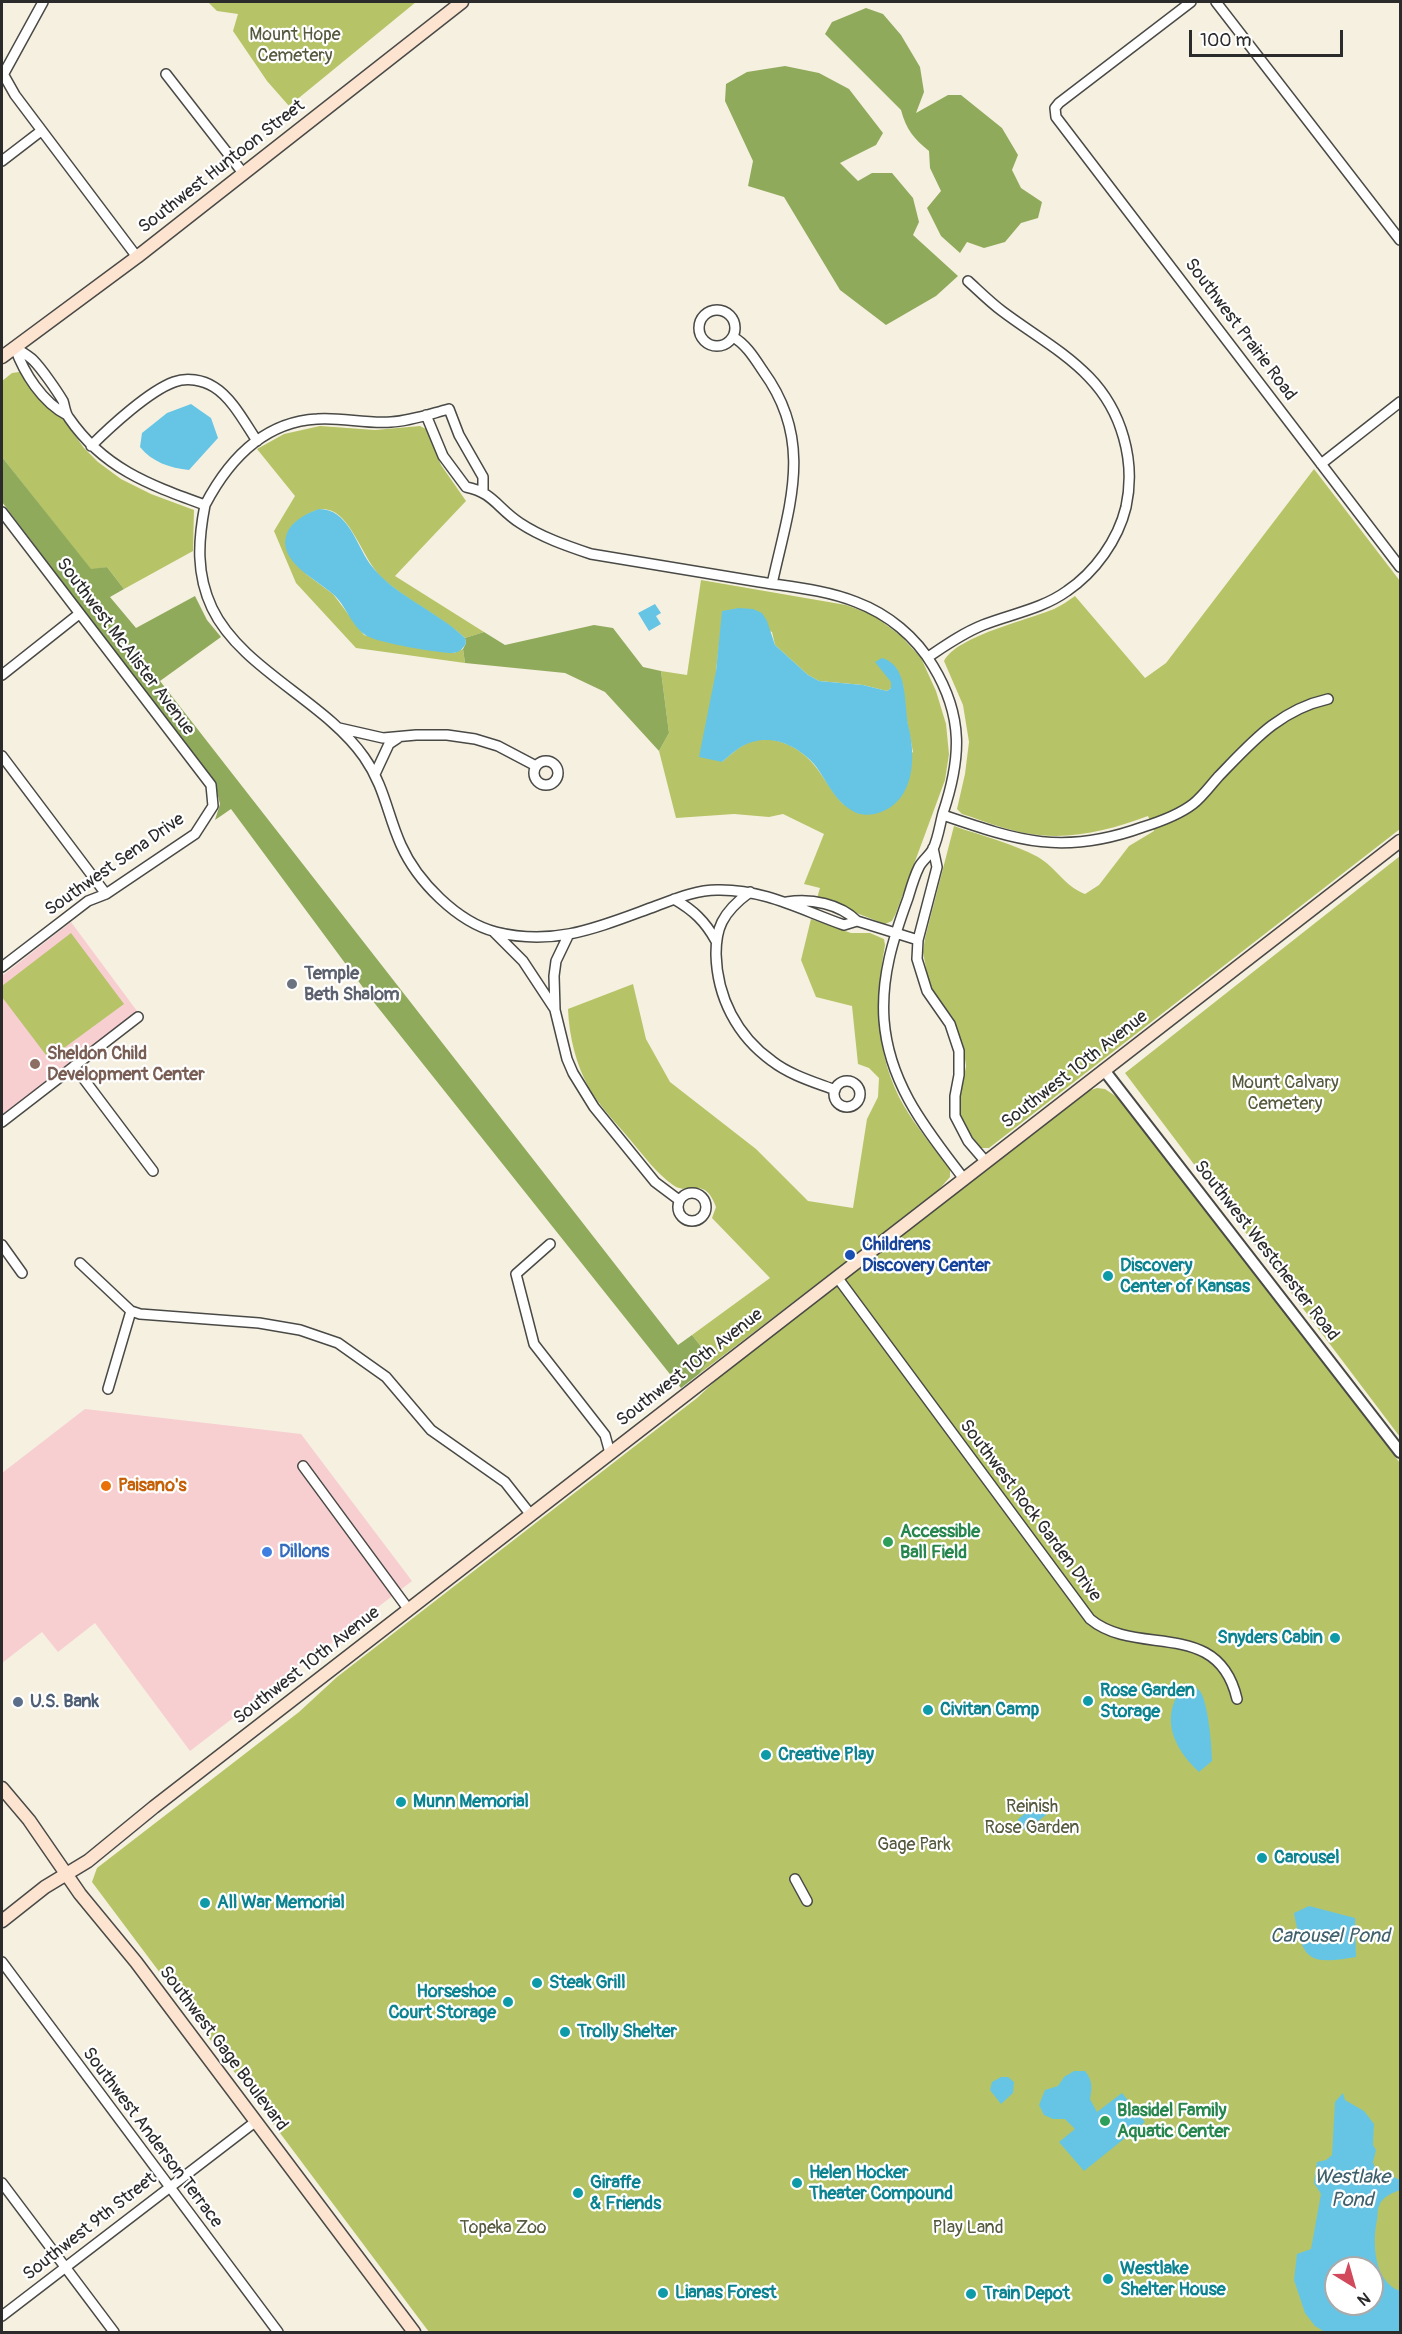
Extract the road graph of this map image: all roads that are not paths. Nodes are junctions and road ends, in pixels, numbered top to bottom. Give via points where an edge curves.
1 (42, 2) edge
2 (462, 2) edge
3 (1191, 2) edge
4 (1216, 2) edge
5 (2, 74) edge
6 (166, 74) dead end
7 (41, 130) junction
8 (2, 161) edge
9 (243, 173) junction
10 (1401, 240) edge
11 (137, 257) junction
12 (968, 281) dead end
13 (733, 337) junction
14 (14, 347) junction
15 (2, 357) edge
16 (1401, 402) edge
17 (426, 415) junction
18 (257, 441) junction
19 (91, 446) junction
20 (1321, 464) junction
21 (483, 490) junction
22 (205, 505) junction
23 (2, 512) edge
24 (1401, 567) edge
25 (772, 584) junction
26 (79, 614) junction
27 (928, 657) junction
28 (2, 675) edge
29 (1328, 699) dead end
30 (338, 728) junction
31 (398, 738) junction
32 (2, 756) edge
33 (536, 766) dead end
34 (375, 774) junction
35 (213, 806) joint
36 (943, 815) junction
37 (1401, 841) edge
38 (933, 848) junction
39 (750, 892) junction
40 (106, 894) junction
41 (674, 899) junction
42 (494, 932) junction
43 (896, 933) junction
44 (568, 936) junction
45 (918, 940) junction
46 (716, 941) junction
47 (2, 967) edge
48 (555, 1010) junction
49 (138, 1017) dead end
50 (74, 1066) junction
51 (1104, 1070) junction
52 (835, 1090) dead end
53 (2, 1122) edge
54 (986, 1162) junction
55 (153, 1172) dead end
56 (964, 1179) junction
57 (679, 1200) dead end
58 (550, 1244) dead end
59 (2, 1245) edge
60 (80, 1263) dead end
61 (22, 1273) dead end
62 (837, 1277) junction
63 (131, 1311) junction
64 (108, 1389) dead end
65 (610, 1452) junction
66 (1401, 1452) edge
67 (303, 1466) dead end
68 (531, 1515) junction
69 (409, 1610) junction
70 (1237, 1699) dead end
71 (2, 1788) edge
72 (67, 1874) junction
73 (795, 1879) dead end
74 (807, 1901) dead end
75 (2, 1921) edge
76 (2, 1962) edge
77 (255, 2122) junction
78 (2, 2183) edge
79 (168, 2188) junction
80 (65, 2268) junction
81 (2, 2316) edge
82 (114, 2332) edge
83 (278, 2332) edge
84 (414, 2332) edge

1 - 5 street
2 - 9 main road, Southwest Huntoon Street
3 - 20 street, Southwest Prairie Road via 1059,103 1056,117
4 - 10 street
5 - 7 street
6 - 9 street
7 - 8 street
7 - 11 street
9 - 11 main road, Southwest Huntoon Street
11 - 14 main road, Southwest Huntoon Street
12 - 27 street via 1076,365 1101,390 1126,444 1130,481 1116,533 1096,565 1081,580 1052,600 974,629
13 - 13 street via 734,321 723,311 709,311 699,322 699,335 709,345 723,345
13 - 25 street via 748,350 779,396 791,426 792,491
14 - 15 main road, Southwest Huntoon Street
14 - 19 street via 22,368 54,409 67,416
16 - 20 street
17 - 18 street via 387,423 305,420
17 - 21 street via 443,456 456,475 466,487
17 - 21 street via 449,409 483,477
18 - 19 street via 223,394 206,382 184,380 163,388 120,418
18 - 22 street via 229,465
19 - 22 street via 131,475
20 - 24 street, Southwest Prairie Road
21 - 25 street via 522,525 591,554
22 - 30 street via 200,572 216,616 241,648
23 - 26 street, Southwest McAlister Avenue
25 - 27 street via 837,596 872,609 905,632
26 - 28 street
26 - 35 street, Southwest McAlister Avenue via 211,785
27 - 36 street via 952,707 955,728 956,769
29 - 36 street via 1285,715 1192,805 1114,838 1046,844 995,833
30 - 31 street
30 - 34 street
31 - 33 street via 447,735 475,739
31 - 34 street via 389,744
32 - 40 street
34 - 42 street via 401,845 421,879 459,913
35 - 40 street, Southwest Sena Drive via 195,834
36 - 38 street
37 - 51 main road, Southwest 10th Avenue
38 - 43 street via 918,868
38 - 45 street via 936,867
39 - 41 street via 716,890
39 - 43 street via 787,902 805,899 827,905 849,913 857,921
39 - 46 street via 727,914
40 - 47 street, Southwest Sena Drive via 88,901
41 - 44 street
41 - 46 street via 702,919
42 - 44 street
42 - 48 street via 523,961
43 - 45 street
43 - 56 street via 888,961 884,1001 891,1060 914,1112
44 - 48 street via 556,961
45 - 54 street via 921,975 950,1024 959,1051 956,1116 968,1141
46 - 52 street via 719,977 727,1006 748,1040 774,1063
48 - 57 street via 567,1059 582,1089 656,1182
49 - 50 street
50 - 53 street
50 - 55 street
51 - 54 main road, Southwest 10th Avenue
51 - 66 street, Southwest Westchester Road
54 - 56 main road, Southwest 10th Avenue
56 - 62 main road, Southwest 10th Avenue
58 - 65 street via 516,1274 534,1344 605,1435
59 - 61 street
60 - 63 street
62 - 65 main road, Southwest 10th Avenue
62 - 70 street, Southwest Rock Garden Drive via 1090,1619 1120,1635 1177,1642 1204,1653 1227,1672
63 - 64 street
63 - 68 street via 259,1323 300,1330 338,1343 386,1377 431,1430 505,1482
65 - 68 main road, Southwest 10th Avenue
67 - 69 street
68 - 69 main road, Southwest 10th Avenue
69 - 72 main road, Southwest 10th Avenue
71 - 72 main road, Southwest Gage Boulevard
72 - 75 main road, Southwest 10th Avenue
72 - 77 main road, Southwest Gage Boulevard
73 - 74 street
76 - 79 street, Southwest Anderson Terrace
77 - 79 street, Southwest 9th Street
77 - 84 main road, Southwest Gage Boulevard
78 - 80 street
79 - 80 street, Southwest 9th Street
79 - 83 street, Southwest Anderson Terrace
80 - 81 street, Southwest 9th Street
80 - 82 street

